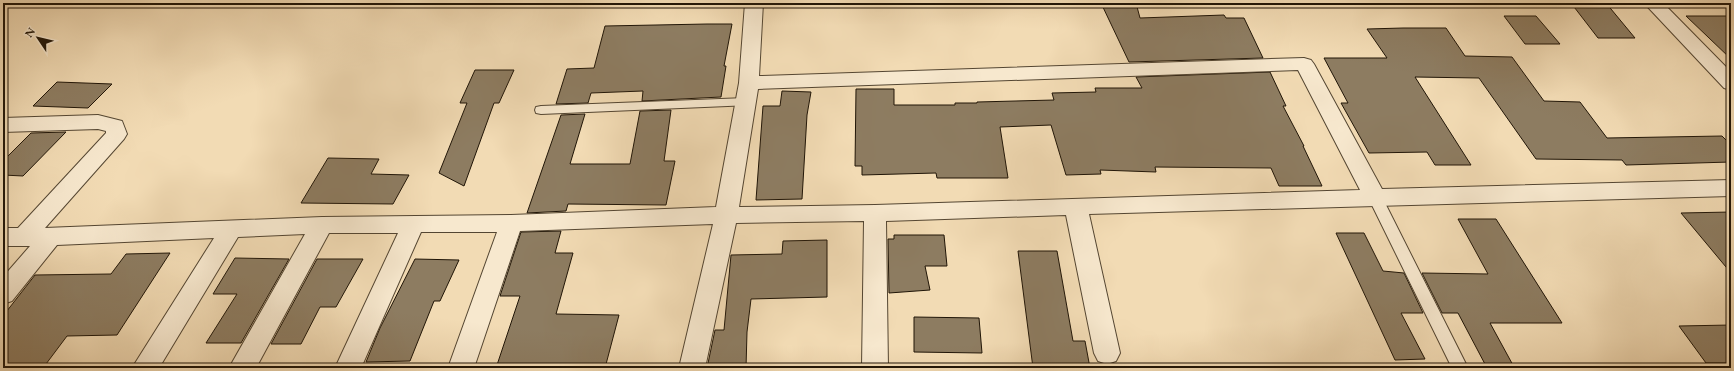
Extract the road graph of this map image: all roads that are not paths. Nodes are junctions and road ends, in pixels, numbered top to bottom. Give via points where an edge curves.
1 (754, 3) edge
2 (1653, 3) edge
3 (1731, 84) edge
4 (748, 92) junction
5 (541, 110) dead end
6 (3, 125) edge
7 (1731, 188) edge
8 (1375, 197) junction
9 (1076, 207) junction
10 (875, 213) junction
11 (726, 215) junction
12 (511, 223) junction
13 (414, 224) junction
14 (322, 225) junction
15 (231, 230) junction
16 (14, 236) edge
17 (51, 237) junction
18 (3, 294) edge
19 (1107, 353) dead end
20 (145, 368) edge
21 (242, 368) edge
22 (348, 368) edge
23 (461, 368) edge
24 (692, 368) edge
25 (875, 368) edge
26 (1460, 368) edge

1 - 4 street
2 - 3 street
4 - 5 lane
4 - 8 street via 1304,64
4 - 11 street
6 - 16 street via 98,122 115,126 117,134
7 - 8 street
8 - 9 street
8 - 26 lane
9 - 10 street
9 - 19 street
10 - 11 street
10 - 25 street
11 - 12 street
11 - 24 street
12 - 13 street
12 - 23 street
13 - 14 street
13 - 22 street
14 - 15 street
14 - 21 street
15 - 17 street
15 - 20 street
16 - 17 street
17 - 18 street

